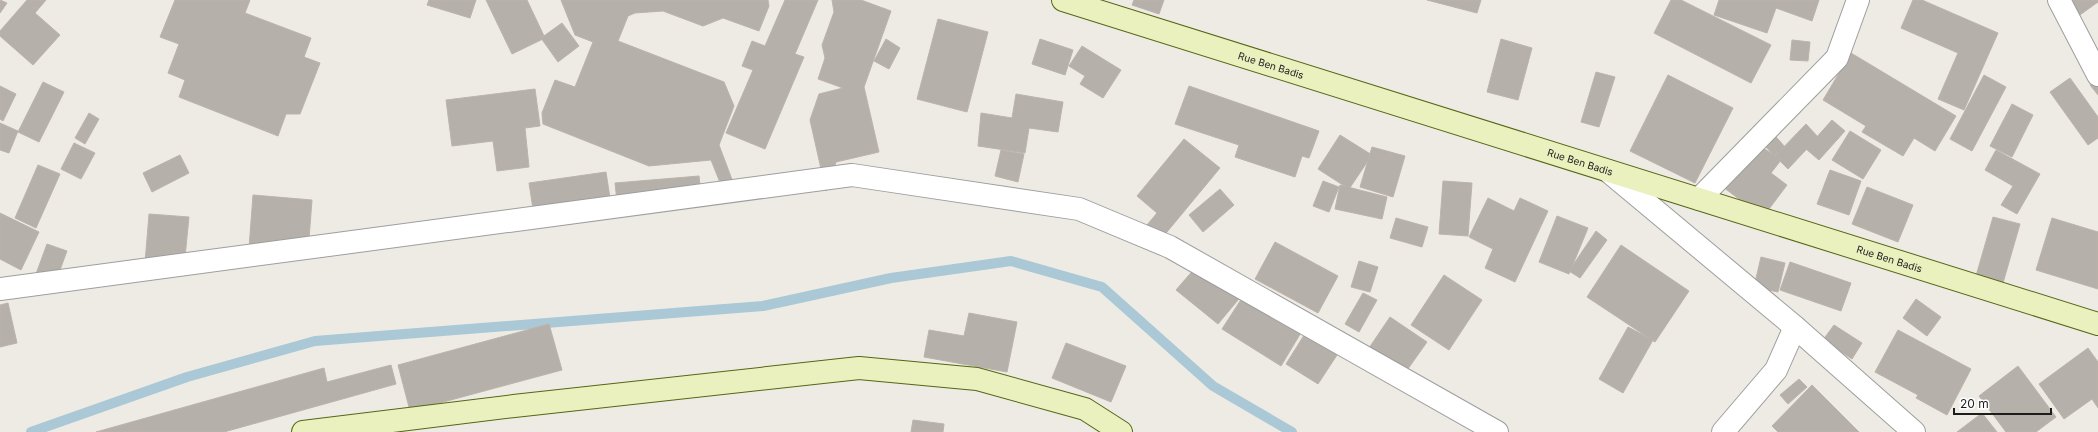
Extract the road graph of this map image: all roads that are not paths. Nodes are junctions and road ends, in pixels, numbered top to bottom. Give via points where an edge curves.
1 (1063, 0) edge
2 (1858, 0) edge
3 (2059, 0) edge
4 (2098, 75) edge
5 (1608, 171) junction
6 (1699, 199) junction
7 (0, 289) edge
8 (2098, 324) edge
9 (1795, 327) junction
10 (370, 428) edge
11 (303, 432) edge
12 (1121, 432) edge
13 (1497, 432) edge
14 (1723, 432) edge
15 (1914, 432) edge

1 - 5 street, Rue Ben Badis
2 - 6 street via 1837,58
3 - 4 street
5 - 6 street, Rue Ben Badis
5 - 9 street
6 - 8 street, Rue Ben Badis
7 - 13 street via 852,176 1079,209 1170,247
9 - 14 street via 1776,370
9 - 15 street
10 - 11 street
10 - 12 street via 514,406 859,368 977,379 1085,408

